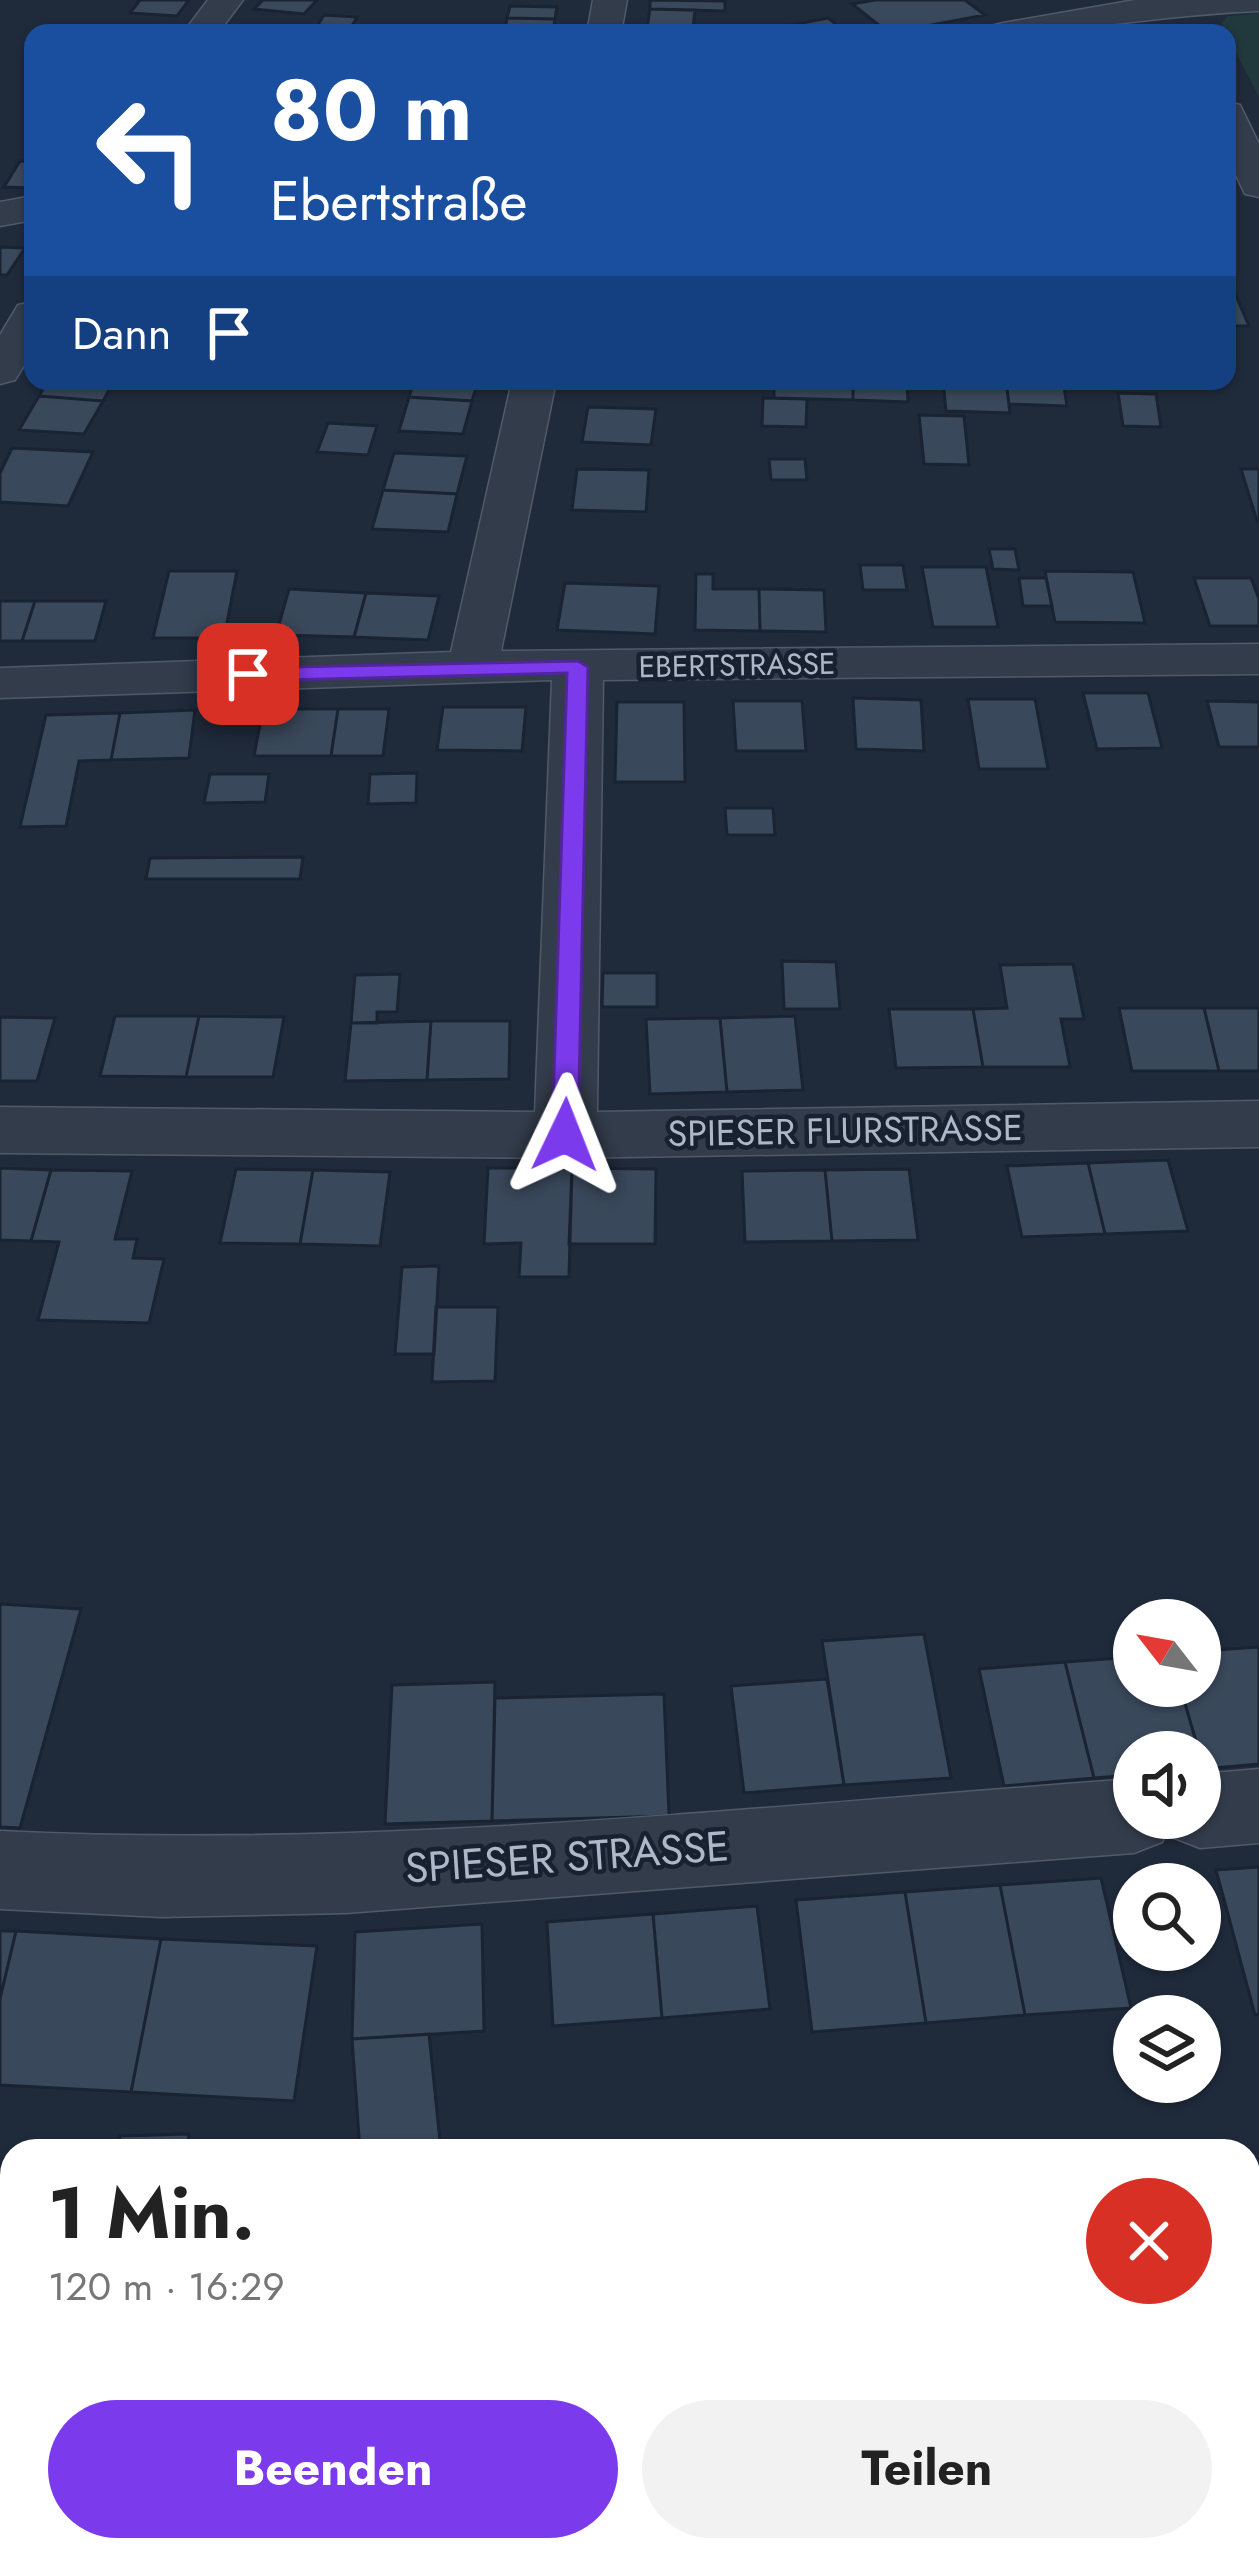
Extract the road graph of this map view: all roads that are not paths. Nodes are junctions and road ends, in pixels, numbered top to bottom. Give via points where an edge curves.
1 (226, 0) edge
2 (1259, 1) edge
3 (1176, 12) edge
4 (207, 24) edge
5 (1077, 24) edge
6 (1236, 134) edge
7 (1259, 186) edge
8 (24, 329) edge
9 (0, 370) edge
10 (532, 390) edge
11 (1259, 659) edge
12 (473, 666) junction
13 (578, 667) junction
14 (0, 683) edge
15 (1259, 1124) edge
16 (0, 1130) edge
17 (565, 1135) junction
18 (1259, 1806) edge
19 (1221, 1809) edge
20 (1113, 1818) edge
21 (0, 1870) edge

1 - 4 street
2 - 3 street
3 - 5 street
6 - 7 street
8 - 9 street
10 - 12 street
11 - 13 street, EBERTSTRASSE
12 - 13 street, EBERTSTRASSE
12 - 14 street, EBERTSTRASSE
13 - 17 street
15 - 17 street, SPIESER FLURSTRASSE
16 - 17 street, SPIESER FLURSTRASSE
18 - 19 street
20 - 21 street, SPIESER STRASSE via 346,1874 161,1878

